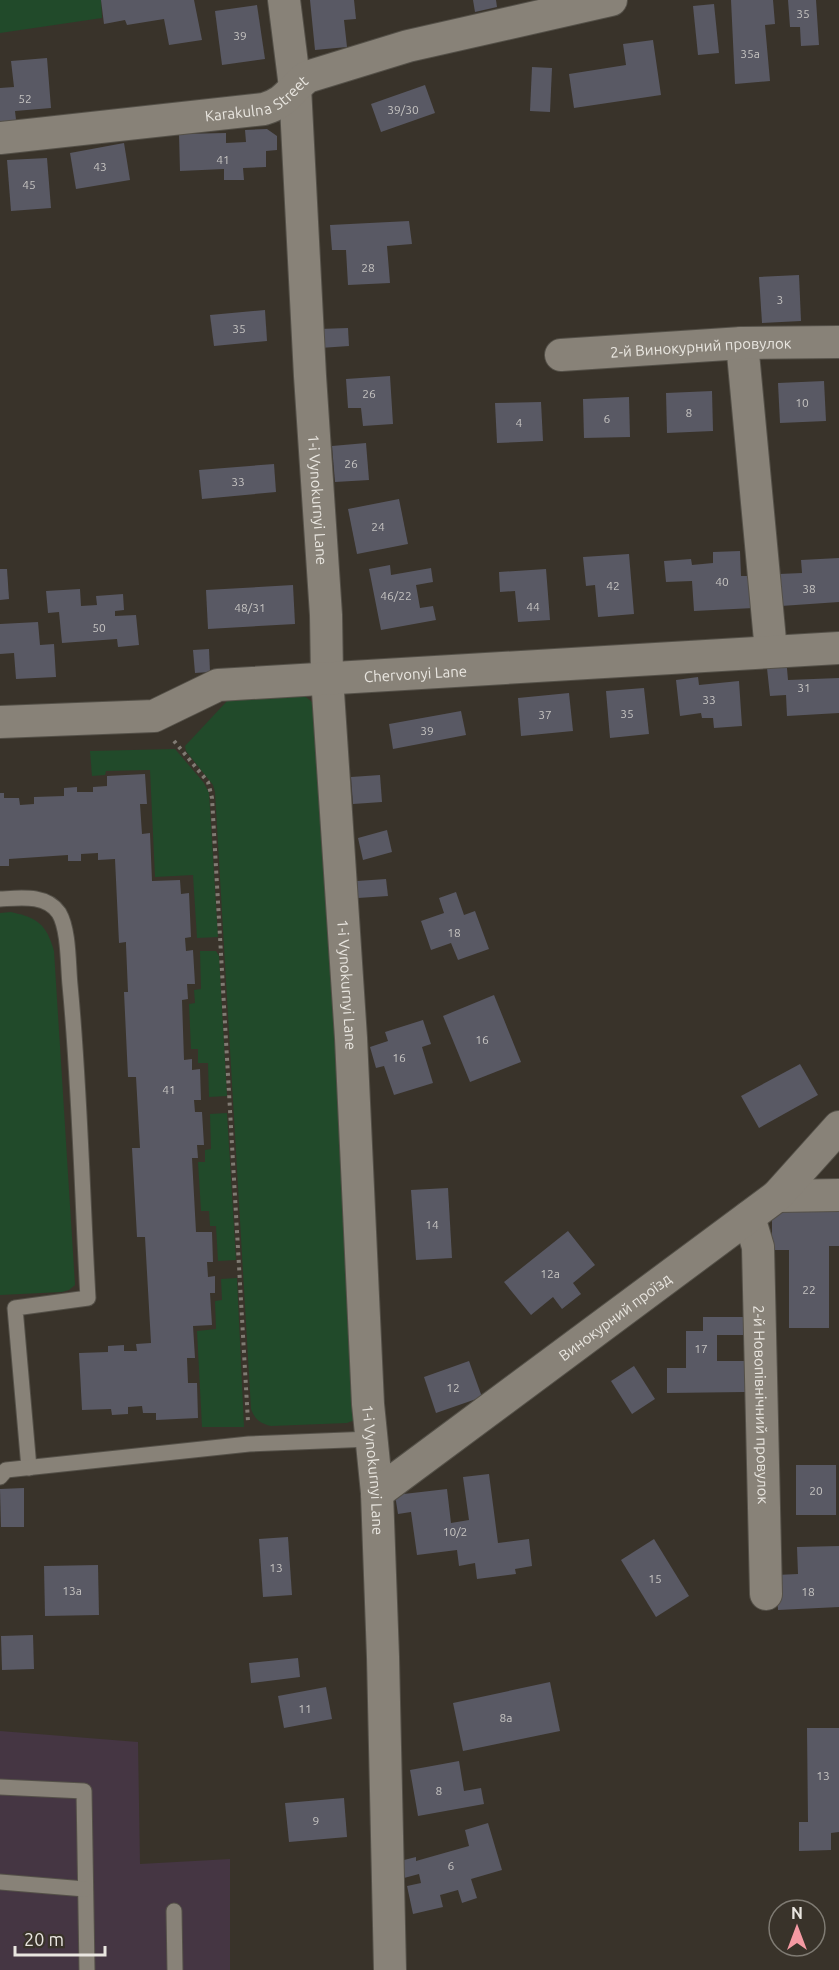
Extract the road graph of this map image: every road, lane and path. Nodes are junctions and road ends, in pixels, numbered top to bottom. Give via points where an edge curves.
1 (284, 0) edge
2 (611, 0) edge
3 (295, 87) junction
4 (0, 138) edge
5 (839, 342) edge
6 (742, 343) junction
7 (561, 355) dead end
8 (839, 648) edge
9 (771, 651) junction
10 (327, 677) junction
11 (154, 716) junction
12 (0, 722) edge
13 (0, 899) edge
14 (839, 1127) edge
15 (839, 1195) edge
16 (777, 1196) junction
17 (749, 1217) junction
18 (370, 1439) junction
19 (249, 1444) junction
20 (29, 1468) junction
21 (0, 1477) edge
22 (377, 1493) junction
23 (766, 1594) dead end
24 (0, 1787) edge
25 (0, 1882) edge
26 (86, 1889) junction
27 (174, 1911) dead end
28 (87, 1970) edge
29 (175, 1970) edge
30 (390, 1970) edge

1 - 3 street, 1-i Vynokurnyi Lane
2 - 3 street, Karakulna Street via 408,46 307,77
3 - 4 street, Karakulna Street via 278,105 264,109
3 - 10 street, 1-i Vynokurnyi Lane
5 - 6 street, 2-й Винокурний провулок
6 - 7 street, 2-й Винокурний провулок
6 - 9 street
8 - 9 street, Chervonyi Lane
9 - 10 street, Chervonyi Lane
10 - 11 street, Chervonyi Lane via 218,685
10 - 18 street, 1-i Vynokurnyi Lane via 351,1038
11 - 12 street, Chervonyi Lane
11 - 19 path via 208,783 212,798
13 - 20 lane via 37,899 50,904 64,927 72,1003 88,1299 15,1308
14 - 16 street, Винокурний проїзд
15 - 16 street
16 - 17 street, Винокурний проїзд
17 - 22 street, Винокурний проїзд
17 - 23 street, 2-й Новопівнічний провулок via 758,1247
18 - 19 lane
18 - 22 street, 1-i Vynokurnyi Lane
19 - 20 lane
20 - 21 lane via 6,1470
22 - 30 street, 1-i Vynokurnyi Lane
24 - 26 lane via 84,1791
25 - 26 lane
26 - 28 lane
27 - 29 lane

